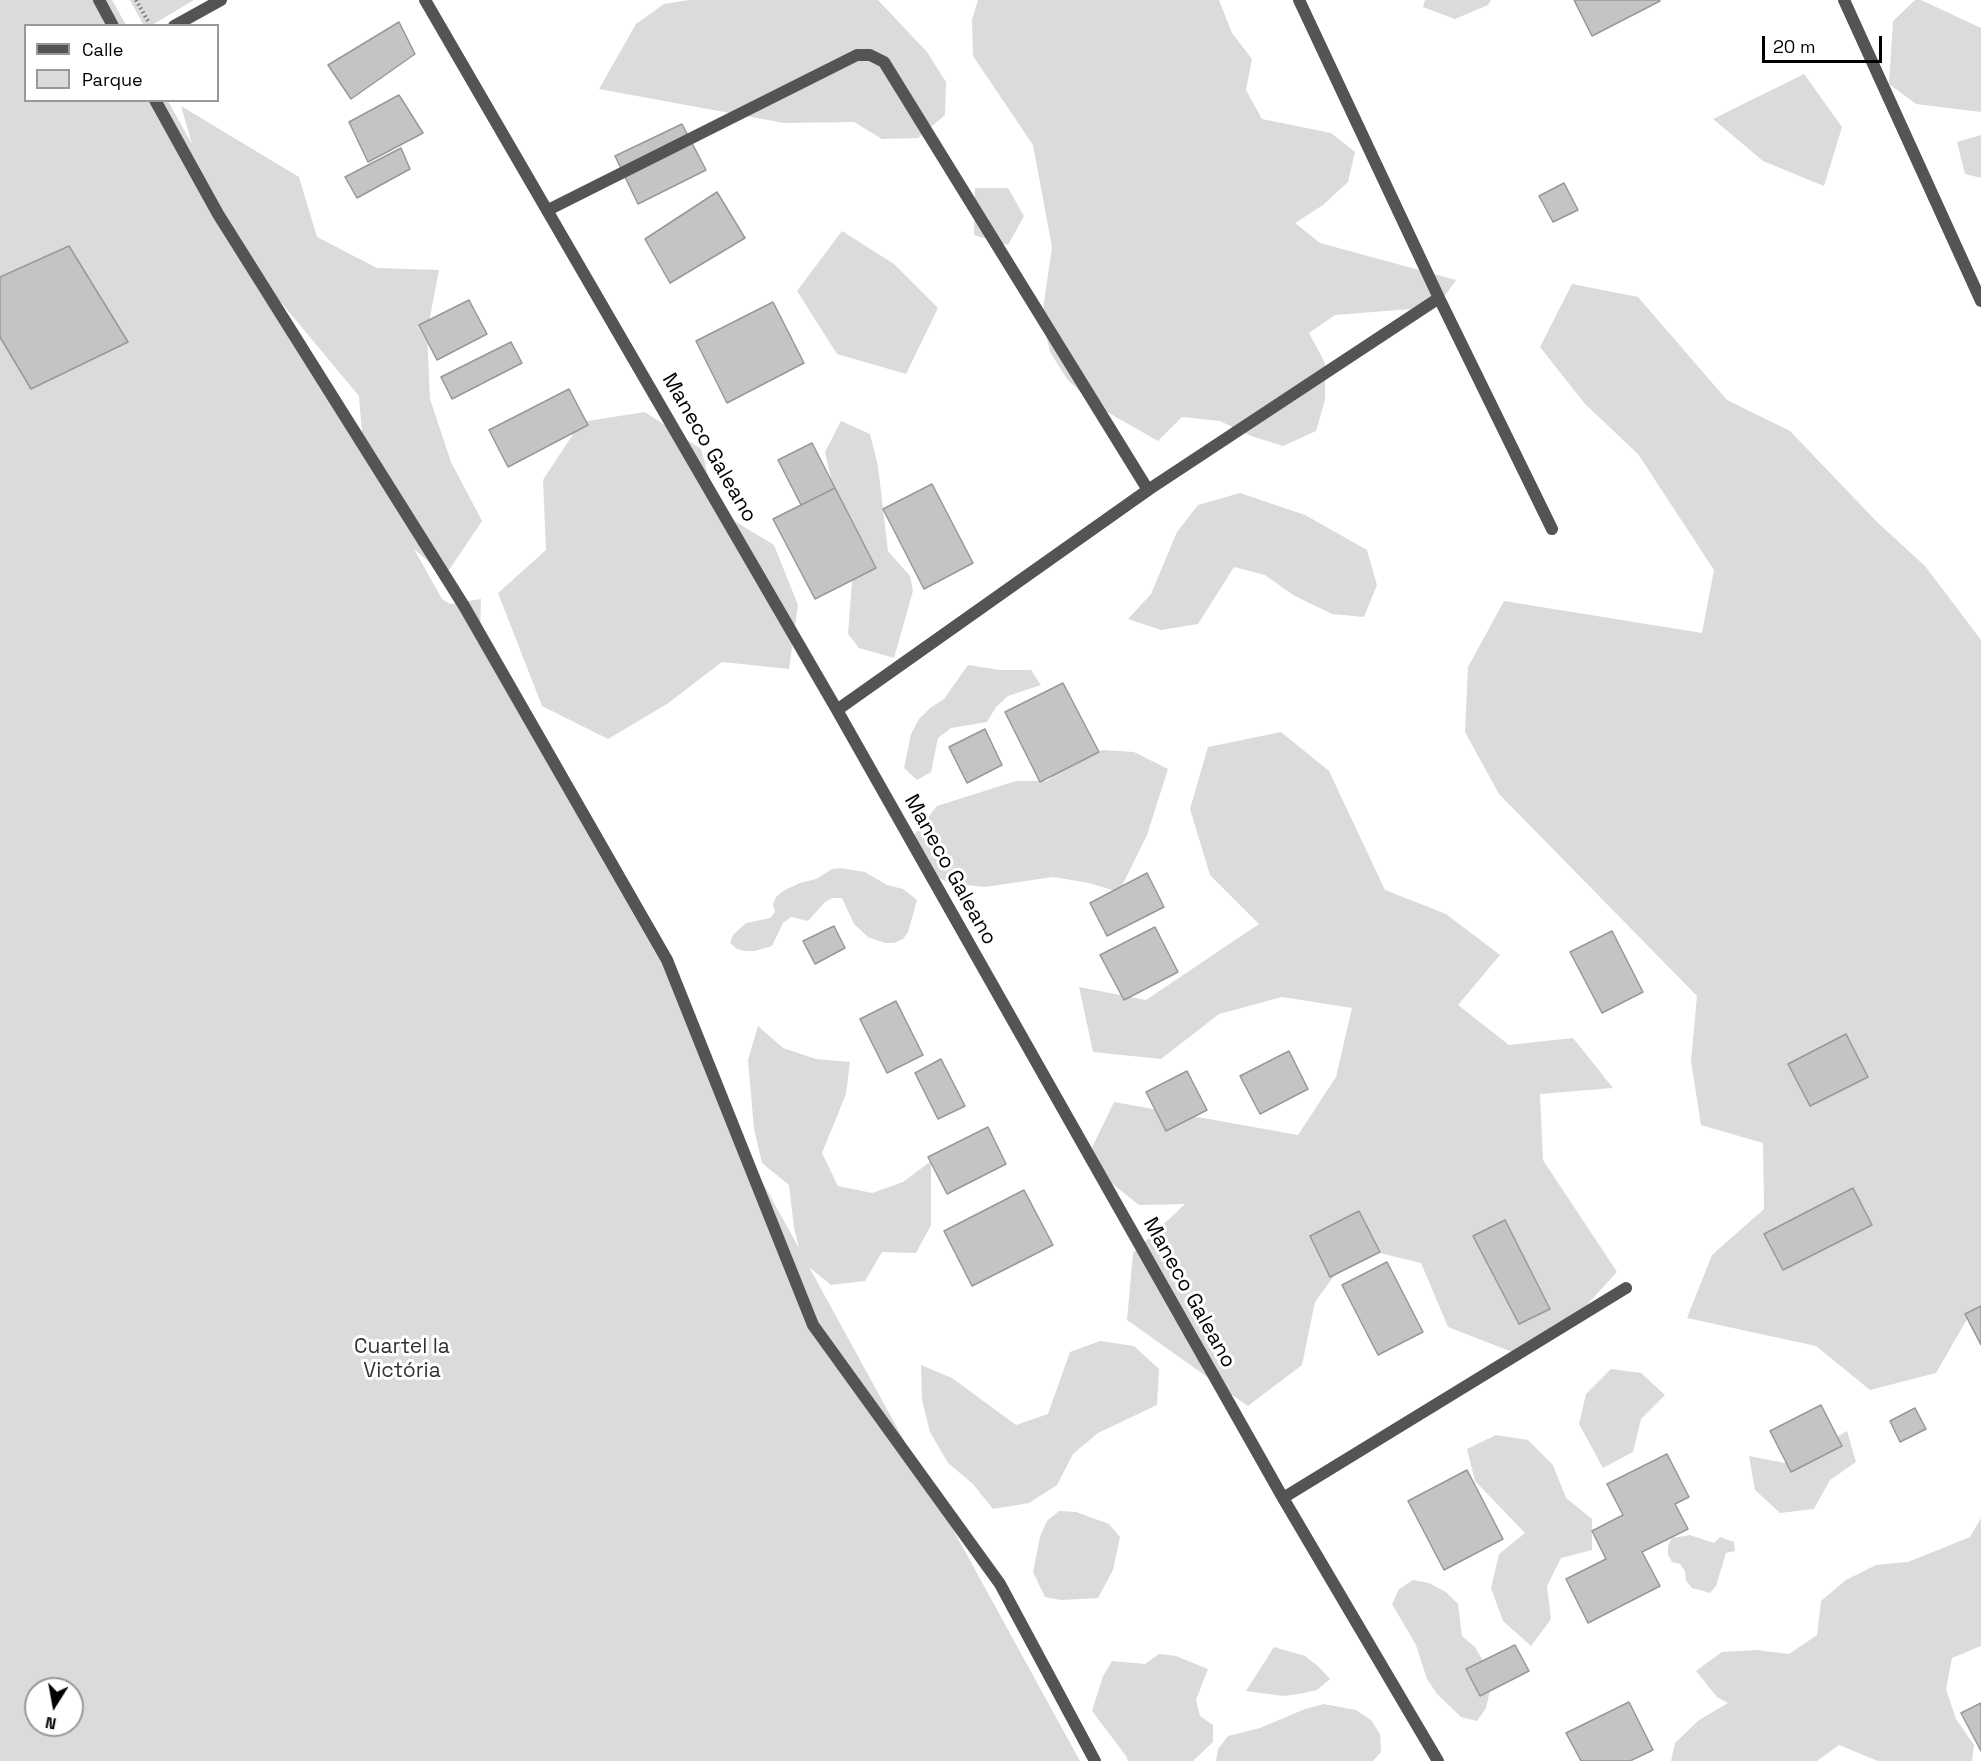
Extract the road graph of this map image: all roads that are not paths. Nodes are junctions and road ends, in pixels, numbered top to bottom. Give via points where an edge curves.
1 (99, 0) edge
2 (221, 0) edge
3 (425, 0) edge
4 (1299, 0) edge
5 (1844, 0) edge
6 (112, 24) edge
7 (178, 24) edge
8 (156, 102) edge
9 (548, 210) junction
10 (1439, 298) junction
11 (1981, 301) edge
12 (1149, 490) junction
13 (1552, 529) dead end
14 (837, 710) junction
15 (1626, 1288) dead end
16 (1283, 1498) junction
17 (1095, 1761) edge
18 (1438, 1761) edge

1 - 6 street
2 - 7 street
3 - 9 street, Maneco Galeano
4 - 10 street
5 - 11 street
8 - 17 street via 219,214 465,606 667,960 813,1325 1000,1584
9 - 12 street via 857,56 870,55 884,62
9 - 14 street, Maneco Galeano
10 - 12 street
10 - 13 street
12 - 14 street
14 - 16 street, Maneco Galeano
15 - 16 street
16 - 18 street, Maneco Galeano

